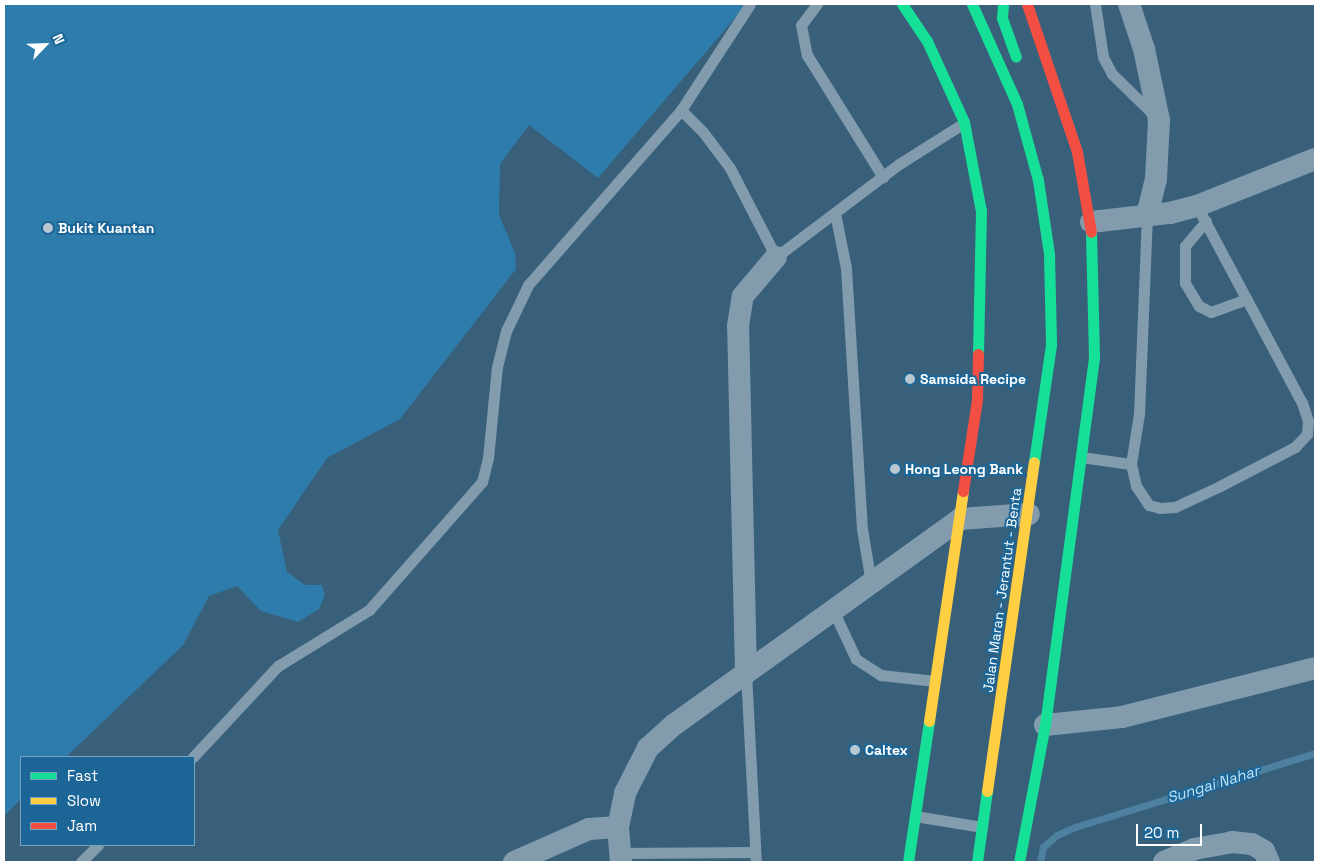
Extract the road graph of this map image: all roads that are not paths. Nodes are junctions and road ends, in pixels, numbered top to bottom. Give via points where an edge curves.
1 (750, 4) edge
2 (817, 4) edge
3 (902, 4) edge
4 (972, 4) edge
5 (1003, 4) edge
6 (1027, 4) edge
7 (1095, 4) edge
8 (1129, 4) edge
9 (1018, 64) dead end
10 (681, 110) junction
11 (1159, 120) junction
12 (964, 122) junction
13 (1037, 130) dead end
14 (1029, 148) junction
15 (1315, 159) edge
16 (883, 177) junction
17 (835, 213) junction
18 (1201, 213) junction
19 (1147, 215) junction
20 (1092, 222) junction
21 (776, 257) junction
22 (1247, 299) junction
23 (1081, 457) junction
24 (1131, 464) junction
25 (1029, 514) junction
26 (960, 519) junction
27 (871, 583) junction
28 (833, 610) junction
29 (1315, 668) edge
30 (746, 673) junction
31 (935, 681) junction
32 (1045, 725) junction
33 (194, 756) edge
34 (915, 816) junction
35 (618, 827) junction
36 (982, 827) junction
37 (97, 846) edge
38 (620, 857) edge
39 (755, 857) edge
40 (81, 862) edge
41 (514, 862) edge
42 (908, 862) edge
43 (977, 862) edge
44 (1019, 862) edge
45 (1164, 862) edge
46 (1269, 862) edge

1 - 10 lane
2 - 16 lane via 801,25 807,55
3 - 12 main road via 927,41
4 - 14 main road, Jalan Maran - Jerantut - Benta via 1017,104
5 - 9 main road via 1002,18
6 - 20 main road via 1077,152
7 - 11 lane via 1103,57 1112,74
8 - 11 street via 1144,49
10 - 21 lane via 703,132 730,168
10 - 33 lane via 528,285 506,331 497,367 488,458 482,482 368,610 278,666
11 - 19 street via 1156,179
12 - 16 lane
12 - 26 main road via 981,211 977,399
13 - 14 main road
14 - 25 main road, Jalan Maran - Jerantut - Benta via 1038,180 1049,254 1051,345
15 - 18 street
16 - 17 lane
17 - 21 lane
17 - 27 lane via 846,268 862,530
18 - 19 street
18 - 22 lane
18 - 22 lane via 1186,246 1185,283 1198,306 1210,312
19 - 20 street
19 - 24 lane via 1139,414
20 - 23 main road via 1094,356
21 - 30 street via 743,296 738,326
22 - 24 lane via 1302,403 1308,421 1307,434 1295,447 1175,507 1149,505 1136,486
23 - 24 lane
23 - 32 main road
25 - 26 street
25 - 36 main road, Jalan Maran - Jerantut - Benta
26 - 27 street
26 - 31 main road
27 - 28 street
28 - 30 street
28 - 31 lane via 856,659 881,675
29 - 32 street via 1122,717
30 - 35 street via 675,724 648,748 625,793
30 - 39 lane
31 - 34 main road
32 - 44 main road
34 - 36 lane
34 - 42 main road
35 - 38 street
35 - 41 street via 589,829
36 - 43 main road, Jalan Maran - Jerantut - Benta
37 - 40 lane
38 - 39 lane
45 - 46 street via 1194,849 1232,842 1252,844 1264,851

